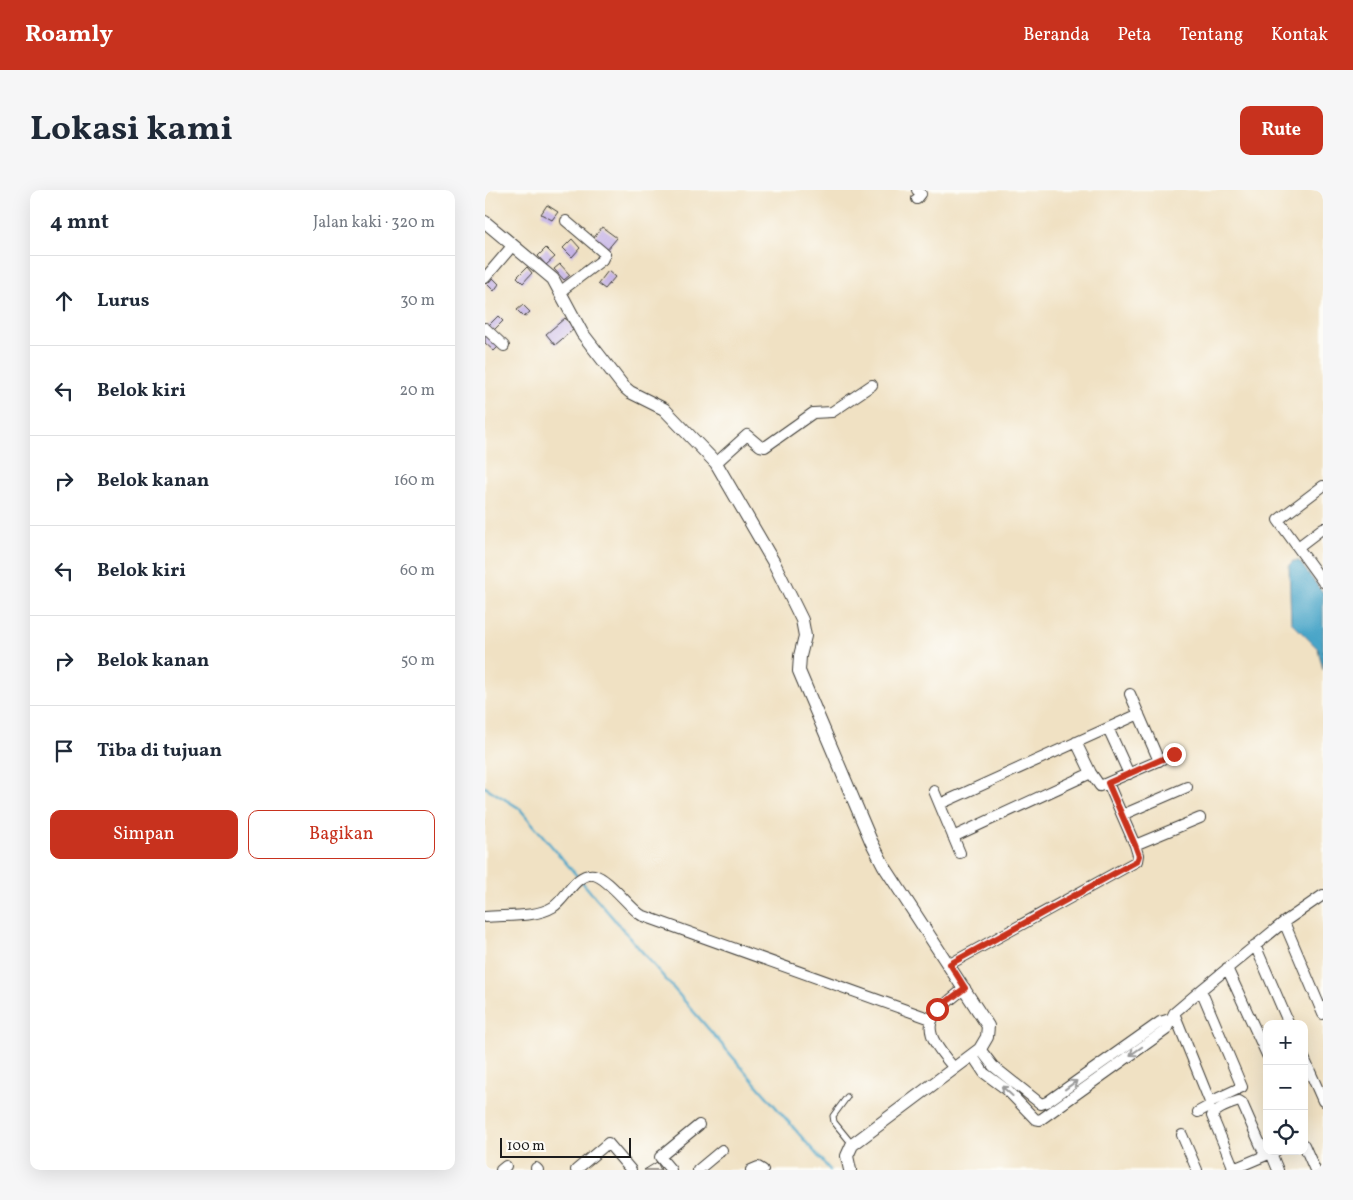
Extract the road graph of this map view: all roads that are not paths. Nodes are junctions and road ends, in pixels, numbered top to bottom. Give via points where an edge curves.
1 (566, 221) dead end
2 (485, 222) edge
3 (513, 245) junction
4 (485, 278) edge
5 (561, 291) junction
6 (485, 328) edge
7 (504, 346) dead end
8 (872, 385) dead end
9 (716, 463) junction
10 (1323, 486) edge
11 (1323, 528) edge
12 (1298, 547) junction
13 (1322, 577) edge
14 (1130, 694) dead end
15 (1139, 714) junction
16 (1108, 728) junction
17 (1076, 742) junction
18 (1174, 754) dead end
19 (1159, 761) junction
20 (1091, 773) junction
21 (1129, 774) junction
22 (1108, 783) junction
23 (1187, 788) dead end
24 (934, 791) dead end
25 (940, 804) junction
26 (1122, 815) junction
27 (1200, 818) dead end
28 (953, 837) junction
29 (1135, 845) junction
30 (960, 853) dead end
31 (1323, 896) edge
32 (485, 917) edge
33 (1284, 922) junction
34 (1255, 945) junction
35 (950, 964) junction
36 (1227, 968) junction
37 (965, 988) junction
38 (1201, 990) junction
39 (1323, 1014) edge
40 (1172, 1016) junction
41 (931, 1019) junction
42 (1287, 1020) edge
43 (1263, 1046) edge
44 (976, 1052) junction
45 (1307, 1065) edge
46 (954, 1068) junction
47 (847, 1097) dead end
48 (1323, 1101) edge
49 (1210, 1102) junction
50 (1198, 1112) dead end
51 (699, 1124) dead end
52 (1183, 1134) dead end
53 (1263, 1139) edge
54 (852, 1145) junction
55 (722, 1150) dead end
56 (1308, 1154) edge
57 (1267, 1155) edge
58 (1272, 1155) edge
59 (581, 1169) edge
60 (1237, 1169) edge
61 (631, 1170) edge
62 (671, 1170) edge
63 (698, 1170) edge
64 (751, 1170) edge
65 (763, 1170) edge
66 (850, 1170) edge
67 (1197, 1170) edge
68 (1278, 1170) edge
69 (1315, 1170) edge

1 - 5 street via 605,254 602,260
2 - 3 street
3 - 4 street
3 - 5 street via 545,270
5 - 9 street via 572,317 611,373 630,392 664,409
6 - 7 street
8 - 9 street via 832,412 813,413 765,446 747,436
9 - 35 street via 774,563 802,620 805,636 799,672 871,841 903,897
10 - 12 street via 1277,520
11 - 12 street
12 - 13 street
14 - 15 street
15 - 16 street
15 - 19 street
16 - 17 street
16 - 21 street
17 - 20 street
17 - 25 street
18 - 19 street
19 - 21 street
20 - 22 street via 1098,785
20 - 28 street
21 - 22 street
22 - 26 street
23 - 26 street
24 - 25 street
25 - 28 street
26 - 29 street
27 - 29 street
28 - 30 street
29 - 35 street via 1139,856 1136,862
31 - 33 street
32 - 41 street via 540,913 554,907 582,877 594,875 641,914
33 - 34 street
33 - 39 street
34 - 36 street
34 - 42 street
35 - 37 street
36 - 38 street
36 - 43 street
37 - 41 street via 937,1009
37 - 44 street via 988,1026 987,1037
38 - 40 street
38 - 49 street via 1242,1087
44 -> 40 street via 1041,1104
40 -> 44 street via 1167,1030 1040,1120 984,1073
40 - 49 street
41 - 46 street via 935,1046
44 - 46 street
45 - 48 street
46 - 54 street
47 - 54 lane via 833,1116
49 - 50 street
51 - 62 street via 660,1157
52 - 67 street
53 - 60 street via 1240,1101 1217,1110 1213,1116
54 - 66 street via 847,1156
55 - 63 street
56 - 69 street
57 - 60 street
58 - 68 street
59 - 61 street via 608,1143
64 - 65 street via 758,1167

